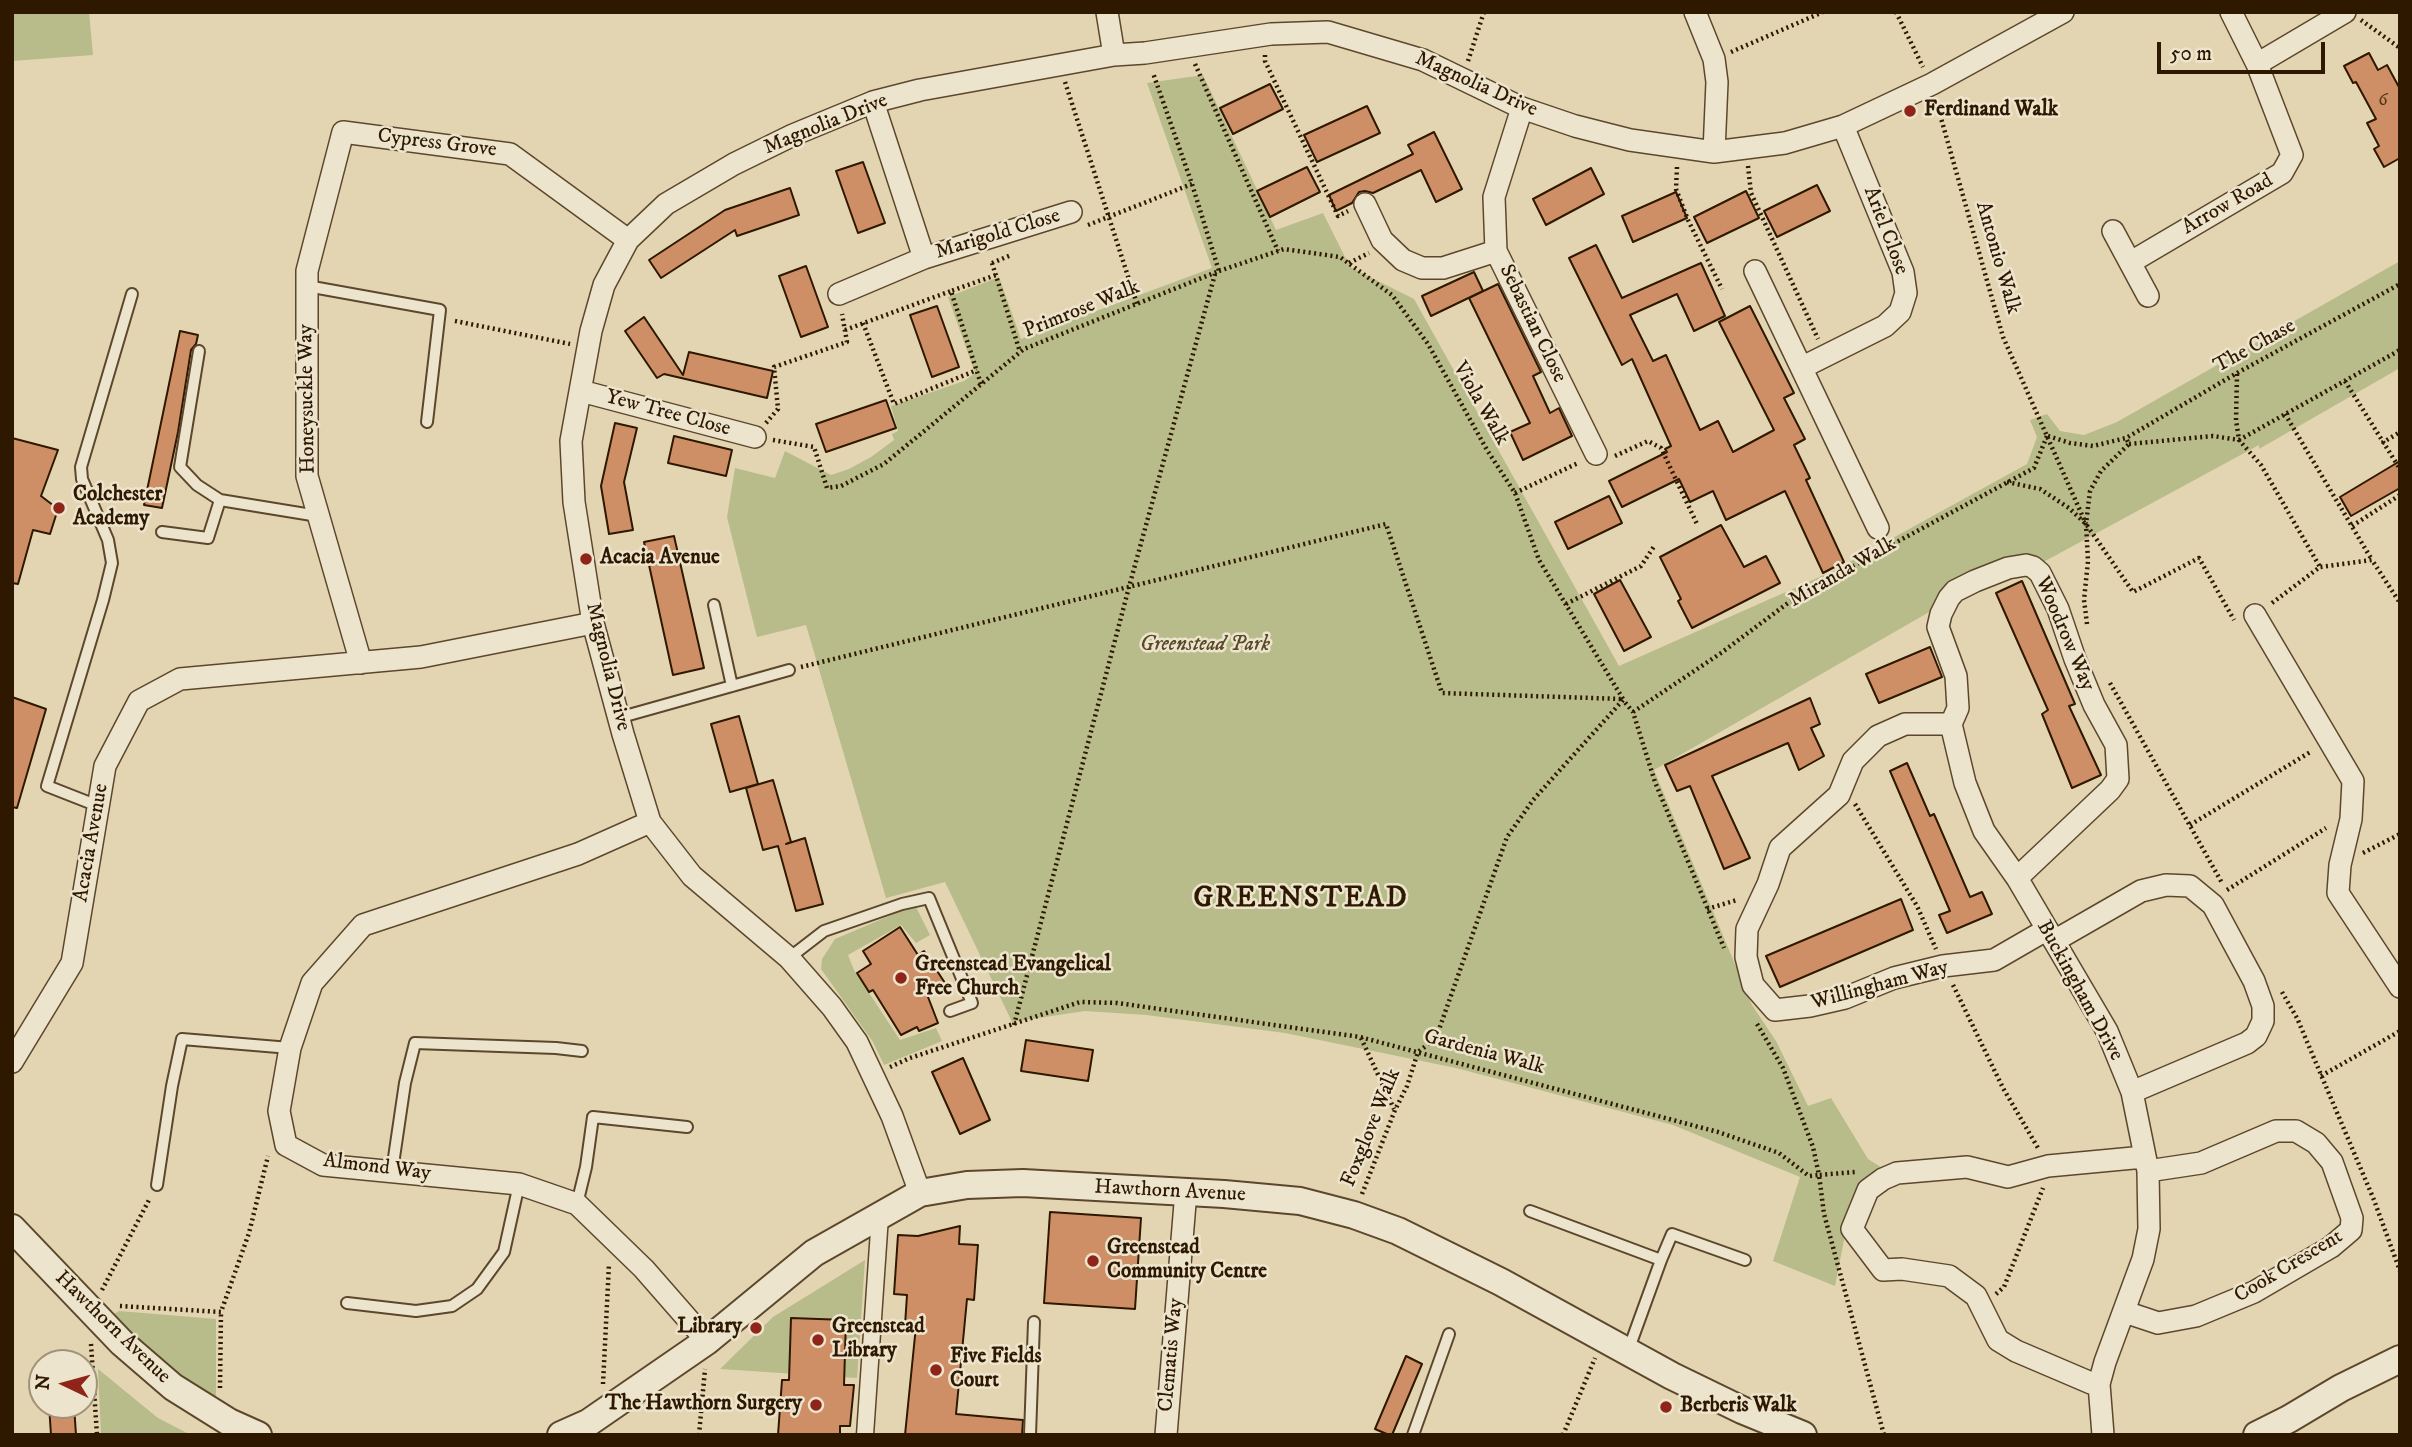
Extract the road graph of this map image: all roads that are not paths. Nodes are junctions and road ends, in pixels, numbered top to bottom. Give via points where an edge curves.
1 (1107, 12) edge
2 (1695, 12) edge
3 (2063, 12) edge
4 (2231, 12) edge
5 (2344, 12) edge
6 (1331, 22) edge
7 (1114, 55) junction
8 (2257, 64) junction
9 (873, 102) junction
10 (1522, 108) junction
11 (1843, 126) junction
12 (343, 132) joint
13 (1714, 152) junction
14 (1365, 204) road end
15 (1077, 220) road end
16 (2113, 231) dead end
17 (628, 240) junction
18 (1496, 251) junction
19 (924, 257) junction
20 (2131, 262) junction
21 (1755, 271) dead end
22 (307, 286) junction
23 (132, 294) dead end
24 (839, 294) road end
25 (2148, 296) dead end
26 (199, 351) dead end
27 (1803, 367) junction
28 (581, 391) junction
29 (426, 422) dead end
30 (755, 437) road end
31 (1596, 454) road end
32 (220, 500) junction
33 (318, 516) junction
34 (1878, 528) dead end
35 (162, 532) dead end
36 (714, 605) dead end
37 (2255, 615) road end
38 (593, 623) junction
39 (361, 663) junction
40 (789, 670) road end
41 (732, 686) junction
42 (618, 718) junction
43 (1951, 723) junction
44 (98, 806) junction
45 (650, 822) junction
46 (2017, 878) junction
47 (2050, 935) junction
48 (789, 958) junction
49 (2400, 987) edge
50 (950, 1010) dead end
51 (290, 1048) junction
52 (582, 1051) dead end
53 (12, 1062) edge
54 (2132, 1092) junction
55 (687, 1127) dead end
56 (2146, 1164) junction
57 (392, 1171) junction
58 (519, 1184) junction
59 (157, 1185) road end
60 (1186, 1191) junction
61 (920, 1193) junction
62 (577, 1204) junction
63 (1530, 1211) dead end
64 (880, 1216) junction
65 (12, 1228) edge
66 (1661, 1260) junction
67 (1745, 1260) dead end
68 (347, 1303) dead end
69 (2125, 1312) junction
70 (1034, 1322) dead end
71 (1449, 1334) dead end
72 (707, 1340) junction
73 (1628, 1351) junction
74 (2400, 1359) edge
75 (2099, 1384) junction
76 (2293, 1427) edge
77 (258, 1435) edge
78 (561, 1435) edge
79 (865, 1435) edge
80 (1030, 1435) edge
81 (1166, 1435) edge
82 (1413, 1435) edge
83 (1802, 1435) edge
84 (2104, 1435) edge
85 (2257, 1435) edge

1 - 7 street
2 - 13 street via 1714,59
3 - 11 street, Magnolia Drive via 1932,85
4 - 8 street, Arrow Road
5 - 8 street
6 - 7 street, Magnolia Drive
6 - 10 street, Magnolia Drive
7 - 9 street, Magnolia Drive
8 - 20 street, Arrow Road via 2292,155 2282,173
9 - 17 street, Magnolia Drive via 734,164 666,204
9 - 19 street, Marigold Close
10 - 13 street, Magnolia Drive via 1619,137
10 - 18 street, Sebastian Close via 1494,197
11 - 13 street, Magnolia Drive via 1785,143
11 - 27 street, Ariel Close via 1903,272 1906,293 1900,312 1885,326
12 - 17 street, Cypress Grove via 510,153
12 - 22 street, Honeysuckle Way
14 - 18 street via 1382,240 1403,260 1422,268 1443,268
15 - 19 street, Marigold Close via 985,238
16 - 20 street
17 - 28 street, Magnolia Drive via 604,285
18 - 31 street, Sebastian Close
19 - 24 street, Marigold Close
20 - 25 street
21 - 27 street, Miranda Walk
22 - 29 lane via 440,310
22 - 33 street, Honeysuckle Way via 307,476
23 - 44 lane via 81,467 112,563 47,786
26 - 32 lane via 180,467
27 - 34 street, Miranda Walk
28 - 30 street, Yew Tree Close
28 - 38 street, Magnolia Drive via 571,440 573,490
32 - 33 lane
32 - 35 lane via 208,538
33 - 39 street, Honeysuckle Way
36 - 41 lane
37 - 49 street via 2353,781 2338,893
38 - 39 street, Acacia Avenue via 421,657
38 - 42 street, Magnolia Drive
39 - 44 street, Acacia Avenue via 180,679 139,701 105,766
40 - 41 lane
41 - 42 lane
42 - 45 street, Magnolia Drive
43 - 46 street, Buckingham Drive via 1965,783 1984,831
43 - 46 street, Woodrow Way via 1958,708 1956,677 1938,627 1949,598 1955,591 2008,568 2034,567 2058,609 2089,693 2116,745 2118,779
43 - 47 street, Willingham Way via 1905,724 1878,736 1853,761 1839,795 1780,848 1748,929 1746,957 1753,985 1775,1010 1810,1006 1894,978 1994,960
44 - 53 street, Acacia Avenue via 72,963
45 - 48 street, Magnolia Drive via 692,876
45 - 51 street, Almond Way via 578,854 363,925 312,983
46 - 47 street, Buckingham Drive
47 - 54 street, Buckingham Drive via 2107,1031
47 - 54 street, Willingham Way via 2141,891 2190,886 2213,905 2254,981 2263,1006 2256,1036
48 - 50 lane via 824,931 929,898 972,1003
48 - 61 street, Magnolia Drive via 857,1042 892,1116
51 - 57 street, Almond Way via 279,1111 286,1145 323,1165
51 - 59 lane via 182,1039
52 - 57 lane via 415,1043
54 - 56 street, Buckingham Drive
55 - 62 lane via 593,1117
56 - 69 street, Buckingham Drive via 2149,1229
56 - 69 street, Cook Crescent via 2201,1163 2276,1131 2296,1131 2316,1143 2332,1162 2352,1218 2351,1230 2255,1292 2196,1317 2158,1323
56 - 75 street via 2048,1166 2008,1177 1967,1167 1897,1174 1868,1190 1852,1229 1883,1269 1949,1276 1976,1296 1998,1340
57 - 58 street, Almond Way
58 - 62 street, Almond Way
58 - 68 lane via 504,1252 477,1289 452,1306 416,1311
60 - 61 street, Hawthorn Avenue via 1023,1183
60 - 73 street, Hawthorn Avenue via 1300,1201 1354,1215 1398,1231
60 - 81 street, Clematis Way
61 - 64 street, Hawthorn Avenue
62 - 72 street, Almond Way via 610,1233
63 - 66 lane
64 - 72 street, Hawthorn Avenue via 814,1253
64 - 79 street
65 - 77 street, Hawthorn Avenue via 122,1343 173,1387
66 - 67 lane via 1672,1234
66 - 73 lane
69 - 75 street, Buckingham Drive
70 - 80 lane
71 - 82 lane
72 - 78 street, Hawthorn Avenue via 588,1423
73 - 83 street, Hawthorn Avenue
74 - 76 street via 2341,1388
75 - 84 street, Buckingham Drive
76 - 85 street

